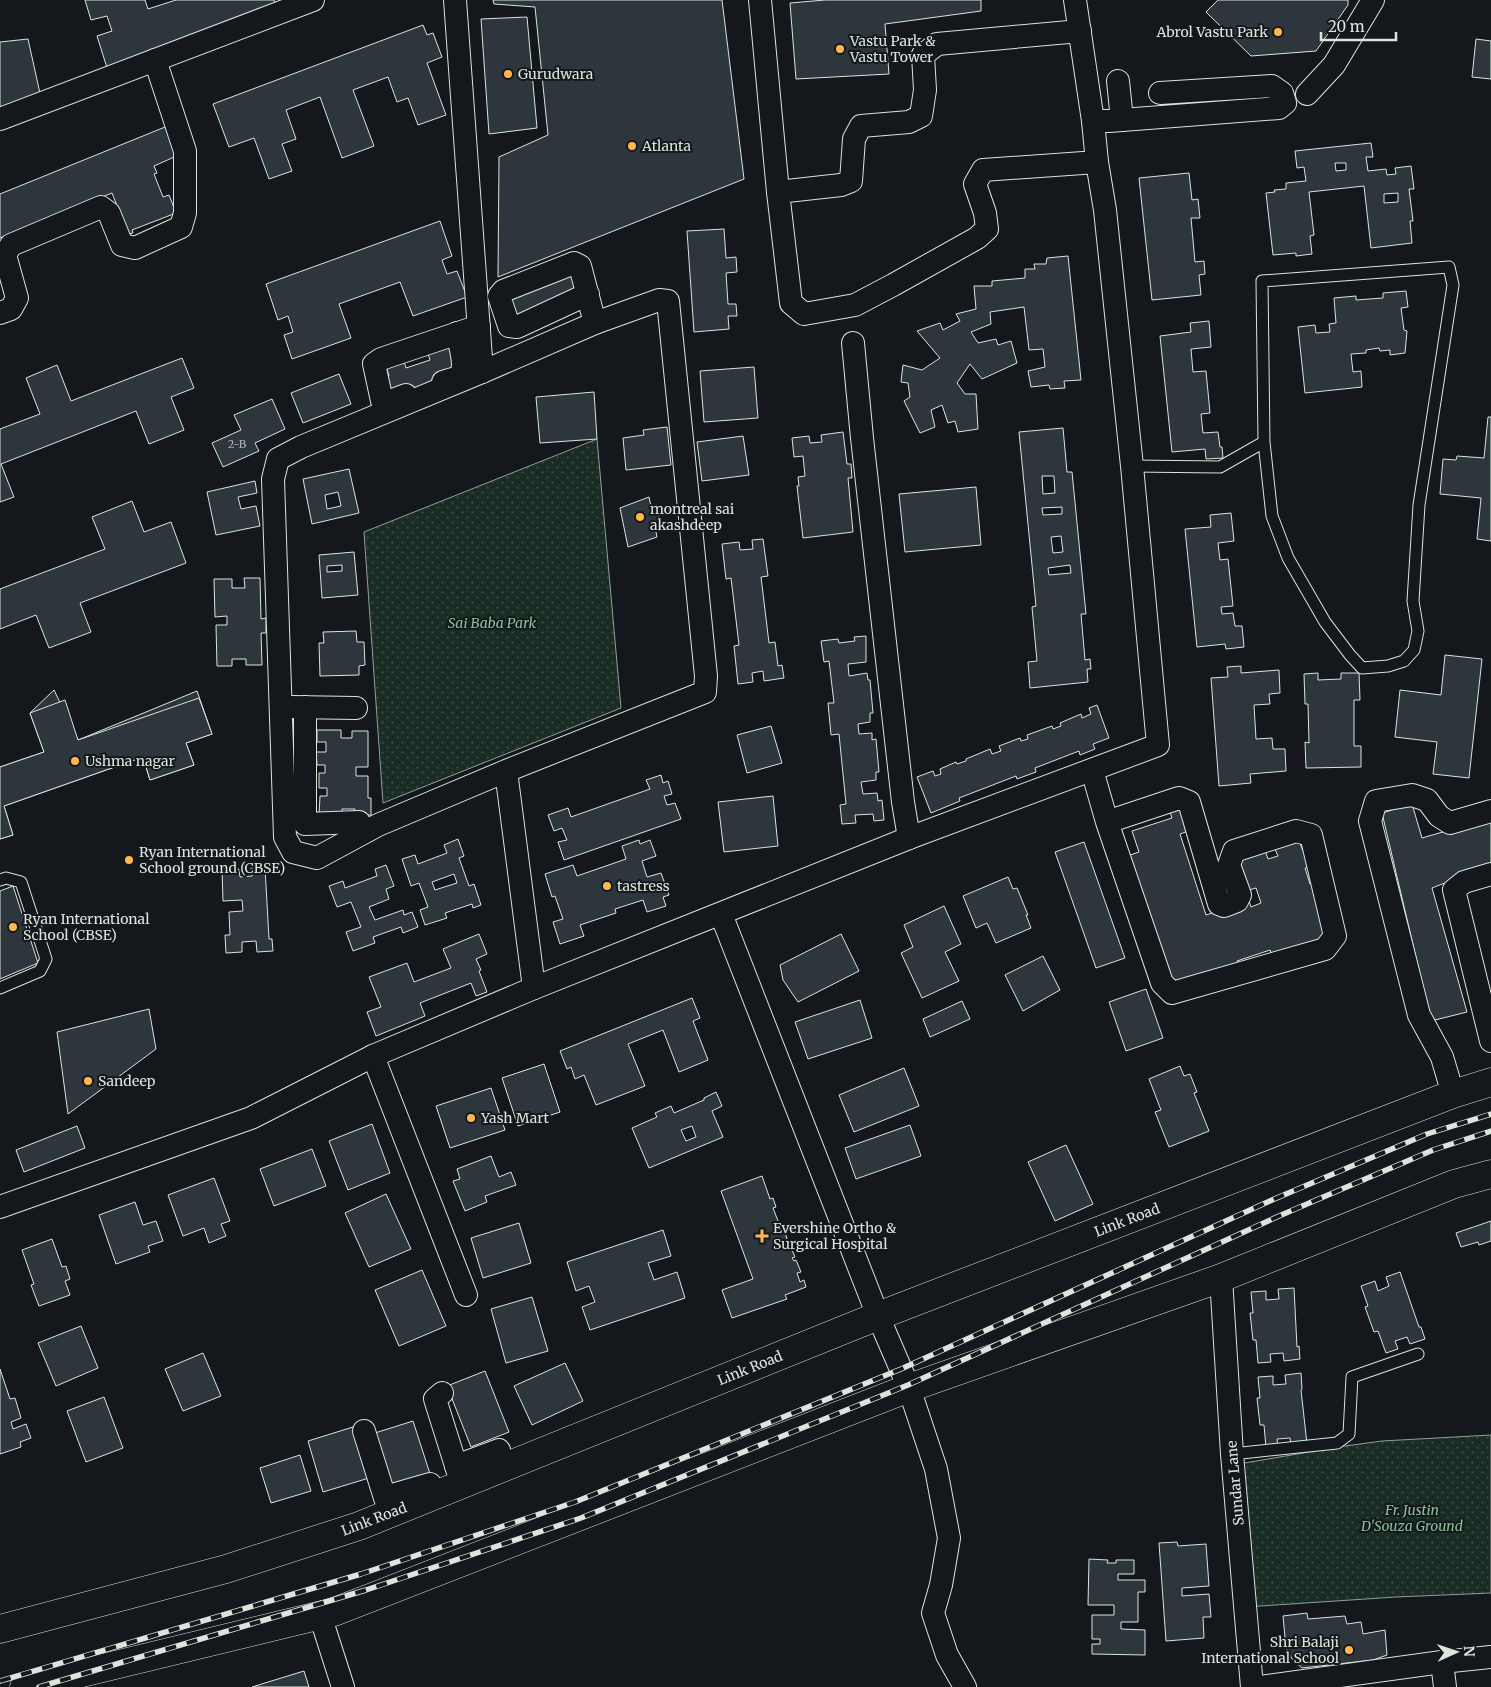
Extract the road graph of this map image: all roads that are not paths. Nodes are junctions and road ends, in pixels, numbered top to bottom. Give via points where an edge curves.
1 (455, 0) edge
2 (760, 0) edge
3 (1075, 0) edge
4 (1373, 0) edge
5 (303, 2) edge
6 (1080, 31) junction
7 (155, 60) junction
8 (1088, 84) junction
9 (1160, 94) dead end
10 (1307, 94) dead end
11 (0, 119) edge
12 (1122, 120) junction
13 (1093, 121) junction
14 (1097, 162) junction
15 (778, 192) junction
16 (588, 294) junction
17 (0, 313) edge
18 (595, 323) junction
19 (517, 324) junction
20 (479, 332) junction
21 (457, 333) junction
22 (853, 343) dead end
23 (534, 350) junction
24 (482, 372) junction
25 (425, 392) junction
26 (1264, 442) junction
27 (1132, 466) junction
28 (280, 706) junction
29 (305, 707) junction
30 (356, 708) dead end
31 (1092, 770) junction
32 (506, 771) junction
33 (1491, 811) edge
34 (359, 822) dead end
35 (1107, 822) junction
36 (295, 824) junction
37 (909, 838) junction
38 (1491, 874) edge
39 (0, 880) edge
40 (721, 914) junction
41 (0, 988) edge
42 (534, 988) junction
43 (1491, 1042) edge
44 (373, 1056) junction
45 (1491, 1082) edge
46 (1454, 1094) junction
47 (1491, 1174) edge
48 (0, 1207) edge
49 (1221, 1278) junction
50 (466, 1295) dead end
51 (878, 1316) junction
52 (1418, 1354) dead end
53 (909, 1388) junction
54 (442, 1393) dead end
55 (364, 1432) dead end
56 (499, 1450) dead end
57 (1232, 1454) junction
58 (459, 1476) junction
59 (430, 1484) dead end
60 (387, 1506) junction
61 (320, 1615) junction
62 (0, 1629) edge
63 (1491, 1657) edge
64 (1442, 1662) junction
65 (24, 1687) edge
66 (343, 1687) edge
67 (965, 1687) edge
68 (1252, 1687) edge
69 (1260, 1687) edge
70 (1445, 1687) edge

1 - 20 street
2 - 15 street
3 - 6 street
4 - 10 street via 1334,65
5 - 7 street
6 - 8 street
6 - 15 street via 936,44 923,55 925,90 921,116 909,122 861,126 854,139 851,181
7 - 11 street
7 - 17 street via 185,151 185,213 181,227 135,248 122,245 110,213 101,208 11,245 6,255 17,298 11,309
8 - 12 street via 1120,81
8 - 13 street
9 - 12 street via 1272,86 1282,93 1285,103 1279,108
12 - 13 street
13 - 14 street
14 - 15 street via 983,170 975,184 987,229 977,238 855,305 804,314 791,303
14 - 27 street
16 - 18 street
16 - 19 street
16 - 19 street via 580,266 574,263 503,291 499,296
18 - 23 street
18 - 32 street via 659,300 668,301 706,676 705,692
19 - 20 street
19 - 23 street
20 - 21 street
20 - 24 street
21 - 25 street via 463,372
21 - 25 street via 374,364 385,403
22 - 37 street
23 - 24 street
24 - 25 street
25 - 28 street via 278,459 273,479
26 - 26 lane via 1272,516 1288,558 1325,622 1362,668 1404,661 1414,650 1418,631 1413,600 1419,505 1453,285 1449,267 1262,281
26 - 27 lane via 1220,467
27 - 31 street via 1158,745
28 - 29 street
28 - 36 street
29 - 30 street
29 - 36 street
31 - 35 street
31 - 37 street
32 - 36 street via 378,825 317,858 293,852 285,837
32 - 42 street
33 - 46 street via 1450,823 1439,816 1427,800 1412,795 1376,801 1370,821 1419,1015 1442,1057
34 - 36 street
35 - 35 street via 1162,983 1172,993 1325,949 1335,936 1311,835 1296,831 1234,850 1229,865 1240,895 1237,901 1224,906 1219,904 1189,802 1179,798
37 - 40 street
38 - 43 street via 1464,882 1454,890
39 - 41 lane via 6,878 21,882 46,960 40,971
40 - 42 street
40 - 51 street
42 - 44 street
44 - 48 street via 251,1118
44 - 50 street
45 - 46 main road, Link Road
46 - 51 main road, Link Road
47 - 49 main road via 1454,1184
49 - 53 main road
49 - 57 street, Sundar Lane
51 - 53 street
51 - 58 main road, Link Road
52 - 57 lane via 1352,1377 1349,1434 1337,1443
53 - 61 main road
53 - 67 street via 936,1469 949,1538 933,1613 947,1655
54 - 58 street via 435,1399
55 - 60 street
56 - 58 street
57 - 68 street, Sundar Lane
58 - 60 main road, Link Road
59 - 60 street
60 - 62 main road, Link Road via 360,1526 226,1569
61 - 65 main road
61 - 66 street
63 - 64 street
64 - 69 street
64 - 70 street

